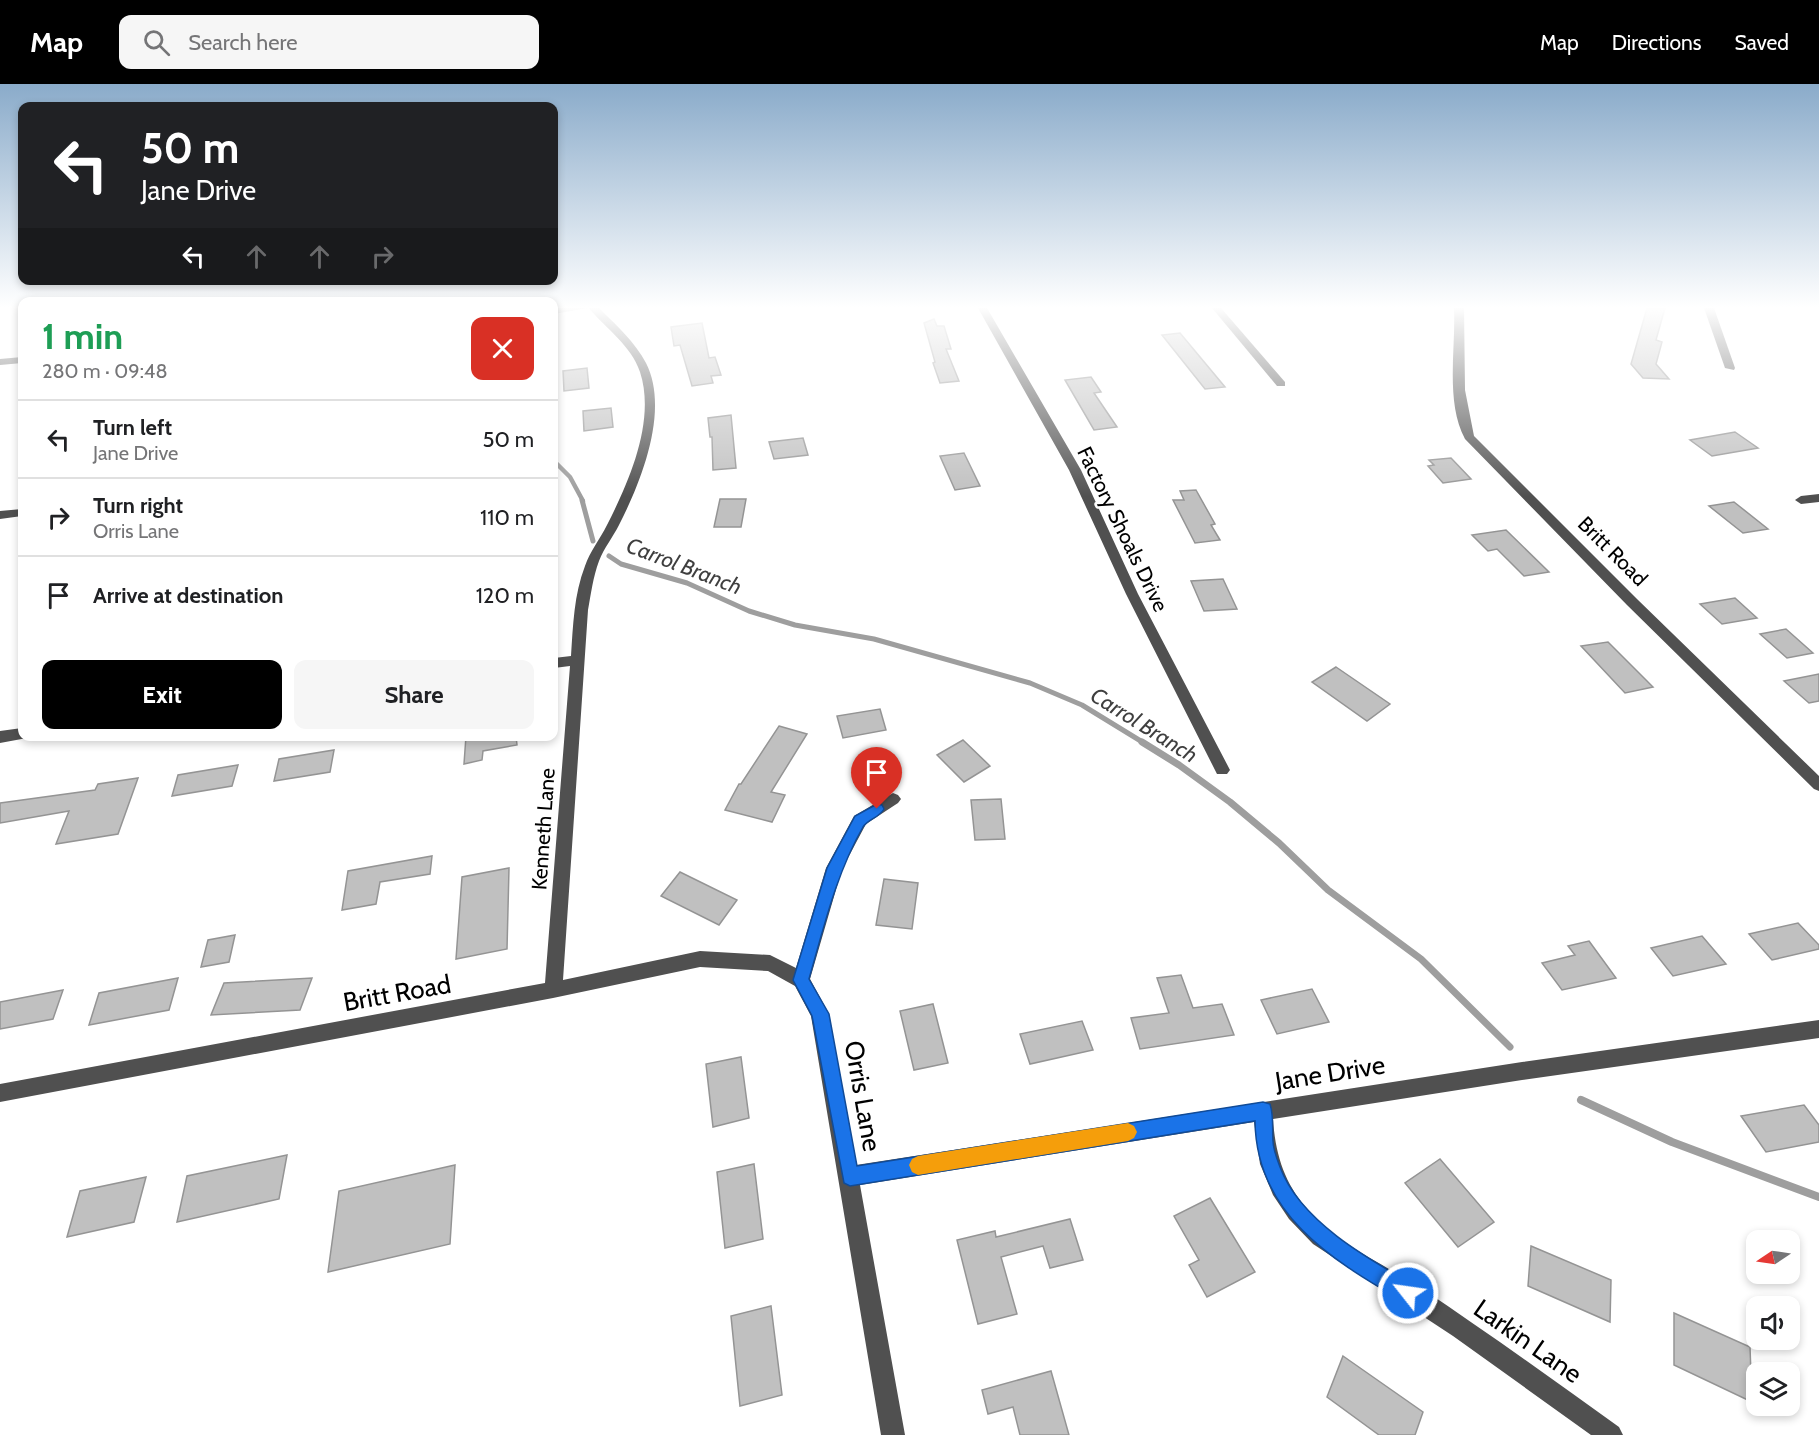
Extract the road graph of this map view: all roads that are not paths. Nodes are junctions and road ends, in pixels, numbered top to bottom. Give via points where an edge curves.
1 (645, 371) edge
2 (1018, 371) edge
3 (1270, 371) edge
4 (1460, 371) edge
5 (1281, 384) dead end
6 (1819, 498) edge
7 (1801, 500) dead end
8 (18, 513) edge
9 (0, 515) edge
10 (576, 660) junction
11 (558, 662) edge
12 (18, 735) edge
13 (0, 737) edge
14 (1222, 770) dead end
15 (1819, 785) edge
16 (893, 799) dead end
17 (801, 980) junction
18 (553, 990) junction
19 (1819, 1029) edge
20 (0, 1093) edge
21 (1263, 1111) junction
22 (850, 1176) junction
23 (893, 1435) edge
24 (1611, 1435) edge

1 - 10 street, Kenneth Lane via 649,404 639,466 591,566
2 - 14 street, Factory Shoals Drive via 1075,470 1132,594
3 - 5 street
4 - 15 street, Britt Road via 1460,396 1469,437
6 - 7 street
8 - 9 street
10 - 11 street
10 - 18 street, Kenneth Lane
12 - 13 street
16 - 17 street via 860,820 834,868
17 - 18 street, Britt Road via 770,963 700,959
17 - 22 street, Orris Lane via 820,1014
18 - 20 street, Britt Road
19 - 21 street, Jane Drive
21 - 22 street, Jane Drive
21 - 24 street, Larkin Lane via 1264,1144 1272,1173 1282,1192 1326,1240
22 - 23 street, Orris Lane

